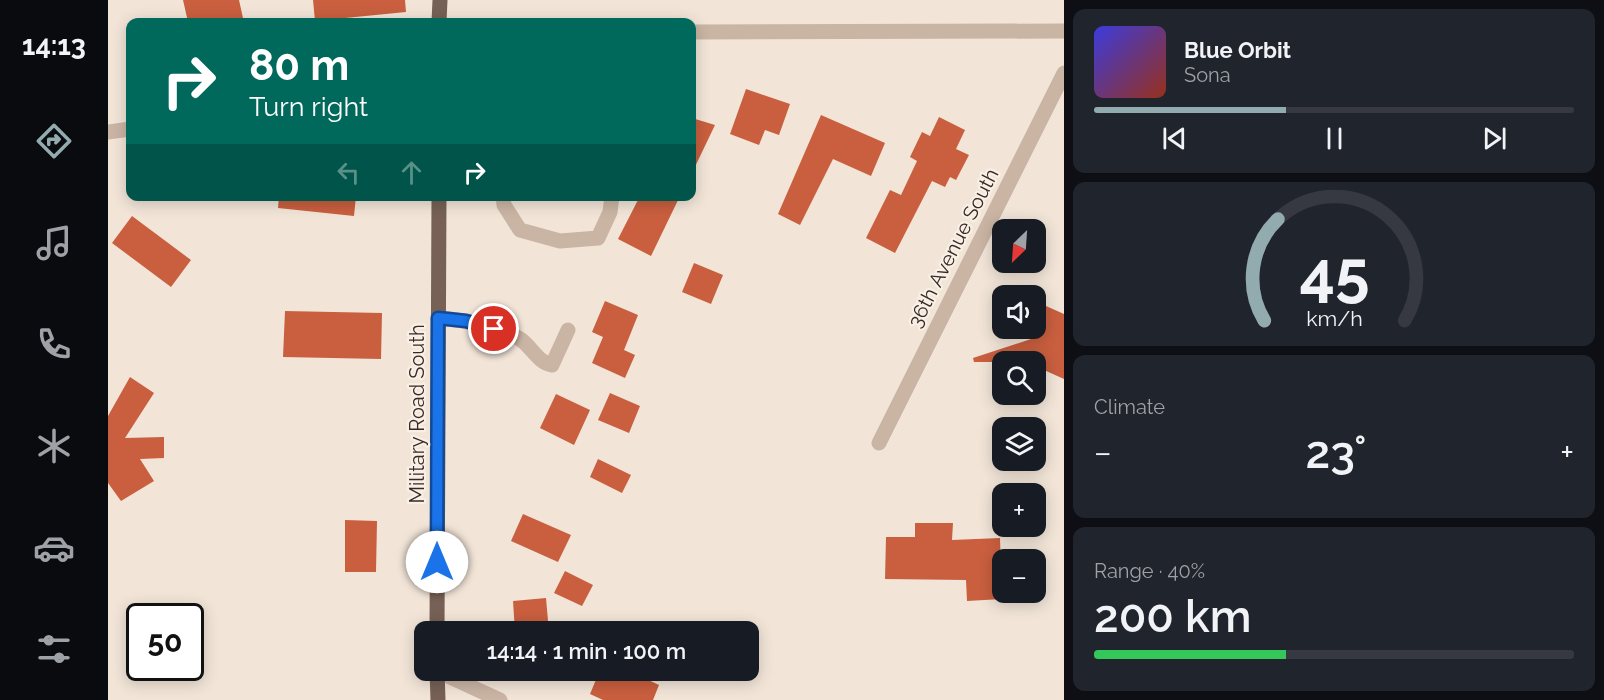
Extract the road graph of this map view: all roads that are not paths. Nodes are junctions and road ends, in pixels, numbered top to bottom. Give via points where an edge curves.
1 (440, 0) edge
2 (439, 18) edge
3 (1064, 31) edge
4 (696, 32) edge
5 (1064, 73) edge
6 (126, 130) edge
7 (108, 132) edge
8 (439, 201) edge
9 (504, 201) edge
10 (611, 201) edge
11 (438, 318) junction
12 (568, 330) dead end
13 (879, 443) dead end
14 (437, 621) edge
15 (437, 681) edge
16 (460, 681) edge
17 (438, 700) edge
18 (500, 700) edge

1 - 2 main road
3 - 4 street
5 - 13 street, 36th Avenue South
6 - 7 street
8 - 11 main road, Military Road South
9 - 10 street via 520,230 560,241 598,238
11 - 12 street via 466,321 520,339 546,364 552,365
11 - 14 main road, Military Road South
15 - 17 main road
16 - 18 street

